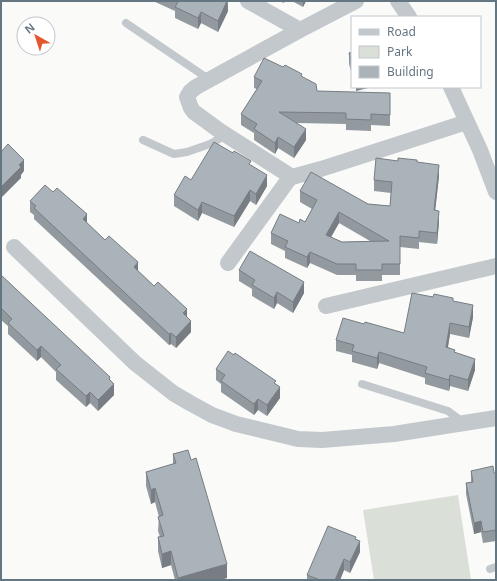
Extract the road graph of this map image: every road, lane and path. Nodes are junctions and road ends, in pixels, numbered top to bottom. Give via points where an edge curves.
1 (248, 1) edge
2 (398, 1) edge
3 (353, 2) edge
4 (408, 16) edge
5 (126, 23) dead end
6 (300, 30) junction
7 (210, 80) junction
8 (451, 88) edge
9 (467, 122) junction
10 (226, 135) junction
11 (143, 140) dead end
12 (292, 177) junction
13 (496, 192) edge
14 (14, 247) dead end
15 (228, 263) dead end
16 (496, 266) edge
17 (326, 306) dead end
18 (362, 384) dead end
19 (496, 418) edge
20 (465, 423) junction

1 - 6 street
2 - 4 street
3 - 6 street
5 - 7 lane
6 - 7 street
7 - 10 street via 196,87 187,97 194,112
8 - 9 street
9 - 12 street
9 - 13 street
10 - 11 lane via 210,144 174,154
10 - 12 street
12 - 15 street
14 - 20 street via 135,363 173,393 212,415 278,435 322,440 394,434
16 - 17 street
18 - 20 lane via 448,411
19 - 20 street

